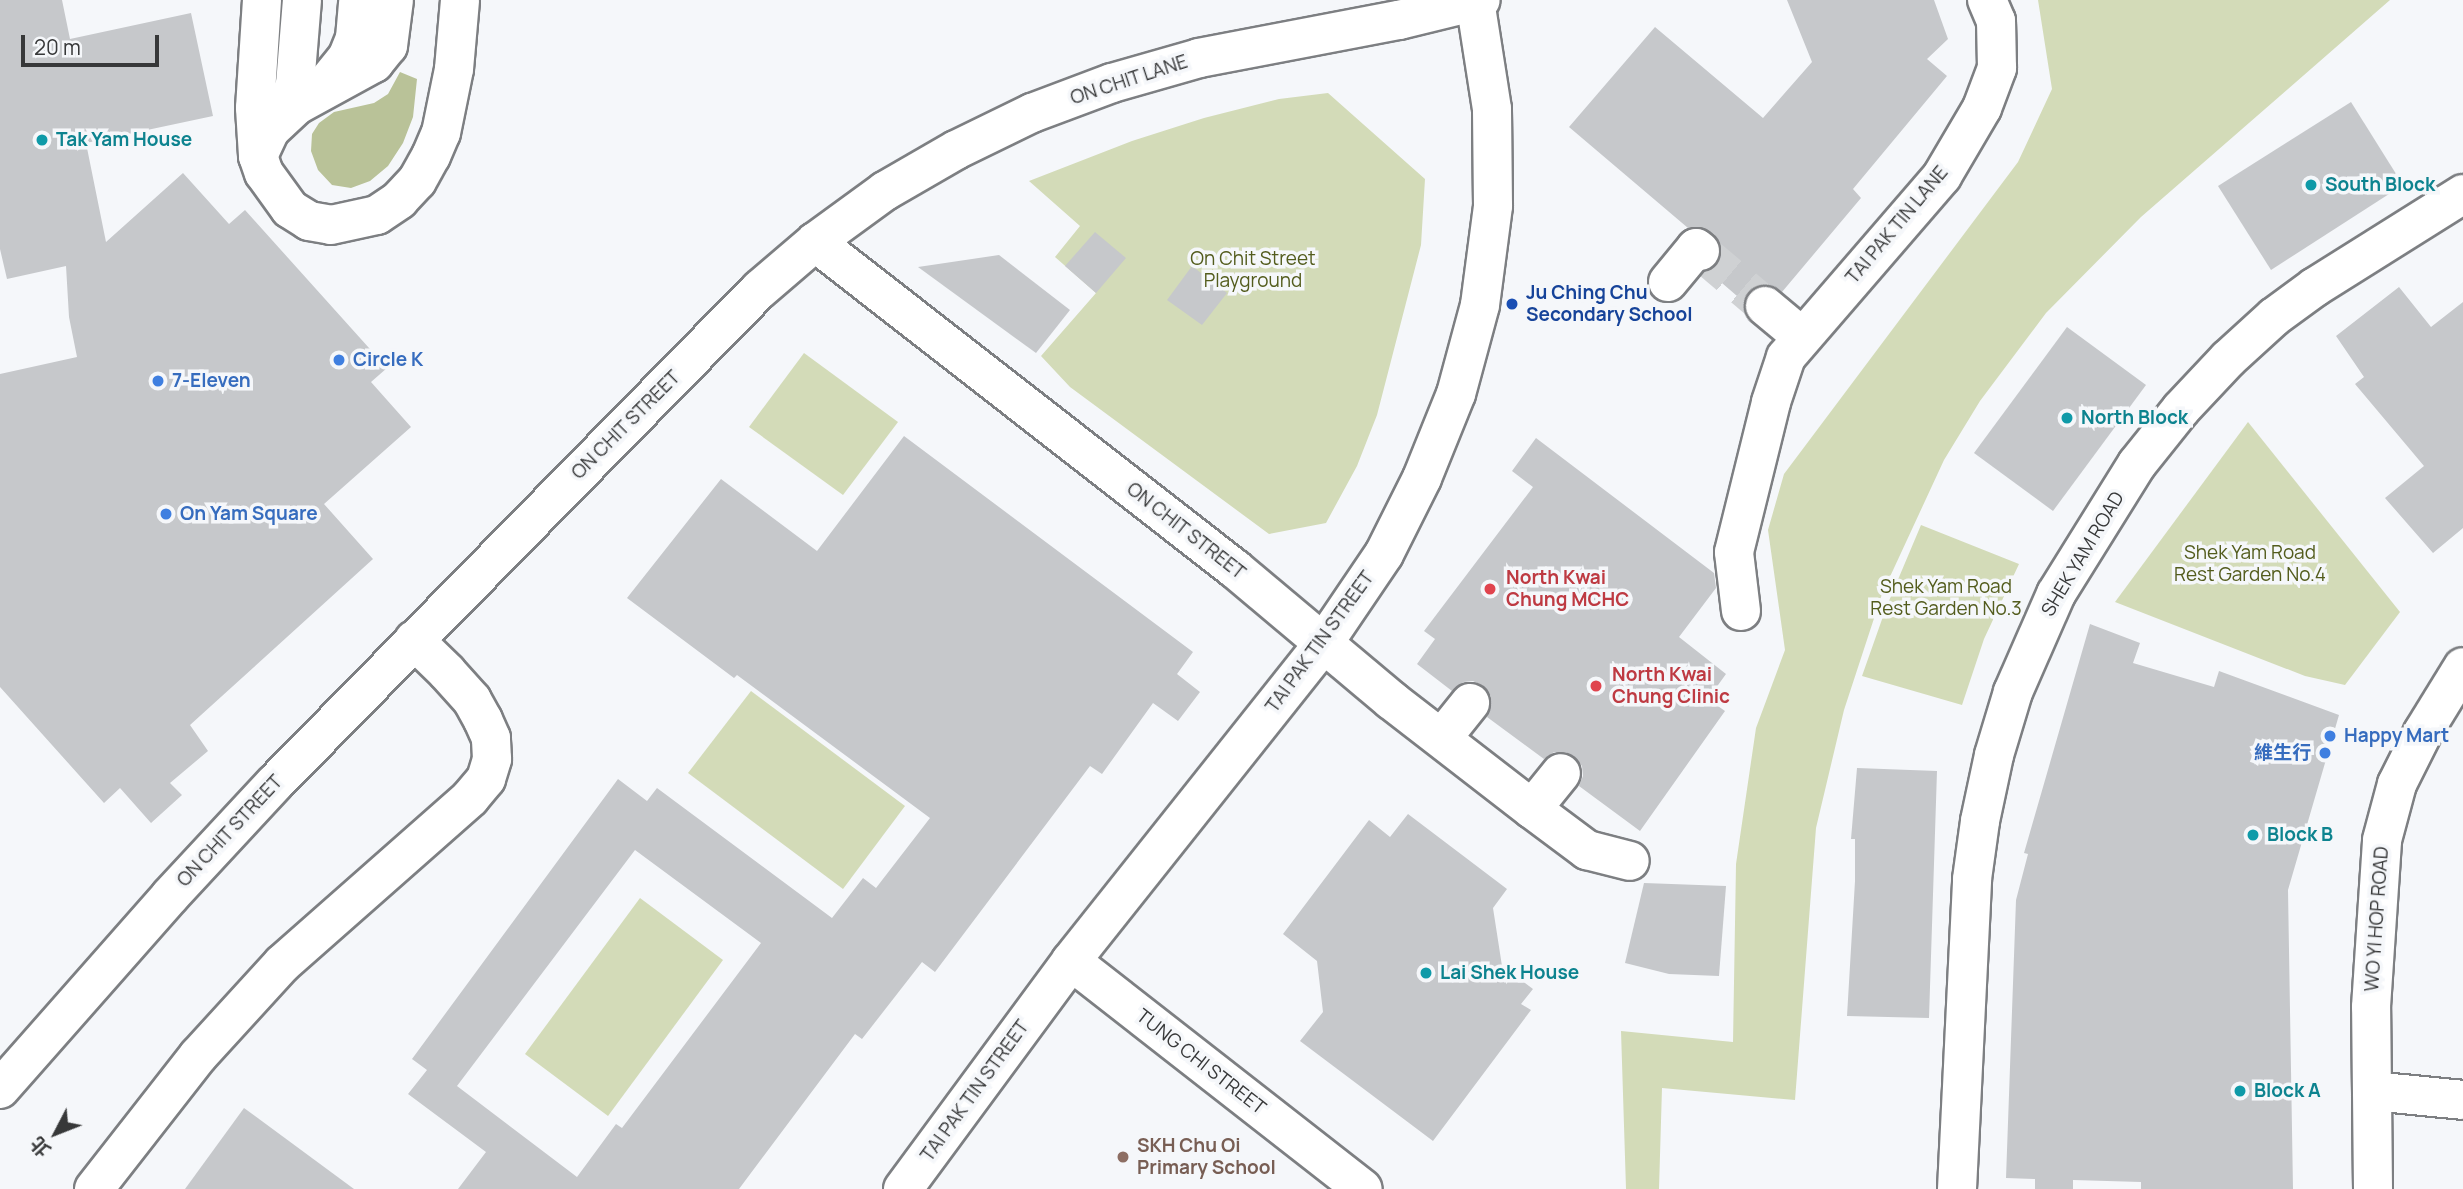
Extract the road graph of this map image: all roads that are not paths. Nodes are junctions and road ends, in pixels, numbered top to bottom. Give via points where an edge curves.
1 (262, 0) edge
2 (302, 0) edge
3 (358, 0) edge
4 (394, 0) edge
5 (460, 0) edge
6 (1477, 0) edge
7 (1987, 0) edge
8 (312, 96) junction
9 (279, 121) junction
10 (258, 156) junction
11 (2463, 194) edge
12 (815, 242) junction
13 (1700, 251) dead end
14 (1668, 282) dead end
15 (1765, 306) tunnel mouth
16 (1793, 347) junction
17 (1741, 611) dead end
18 (414, 640) junction
19 (1323, 644) junction
20 (2463, 667) edge
21 (1470, 703) dead end
22 (1441, 738) junction
23 (1562, 773) dead end
24 (1532, 809) junction
25 (1630, 861) dead end
26 (1071, 961) junction
27 (0, 1088) edge
28 (2372, 1091) junction
29 (2463, 1100) edge
30 (94, 1189) edge
31 (903, 1189) edge
32 (1363, 1189) edge
33 (1957, 1189) edge
34 (2373, 1189) edge

1 - 10 street via 255,108
2 - 9 street via 295,85
3 - 8 street via 355,38 347,58
4 - 8 street via 388,46 374,63
5 - 10 street via 454,69 441,133 417,181 399,200 377,215 355,222 331,225 309,221 290,209 275,191
6 - 12 street, ON CHIT LANE via 1399,20 1199,58 1112,83 1032,113 956,150 885,191
6 - 19 street, TAI PAK TIN STREET via 1492,109 1493,206 1480,305 1456,394 1422,478 1384,554
7 - 16 street, TAI PAK TIN LANE via 1996,21 1997,68 1982,108 1942,176
8 - 9 street
9 - 10 street
11 - 33 street, SHEK YAM ROAD via 2315,286 2228,359 2137,464 2056,594 2013,692 1980,821 1972,879
12 - 18 street, ON CHIT STREET via 758,290
12 - 19 street, ON CHIT STREET via 1235,569
13 - 14 street via 1696,248
15 - 16 street
16 - 17 street via 1771,402 1734,552
18 - 27 street, ON CHIT STREET via 196,868
18 - 30 street via 472,700 483,720 491,738 492,760 486,779 282,964 198,1056
19 - 22 street, ON CHIT STREET
19 - 26 street, TAI PAK TIN STREET
20 - 28 street, WO YI HOP ROAD via 2397,784 2382,840 2371,1007
21 - 22 street
22 - 24 street, ON CHIT STREET
23 - 24 street
24 - 25 street, ON CHIT STREET via 1587,850
26 - 31 street, TAI PAK TIN STREET
26 - 32 street, TUNG CHI STREET
28 - 29 street
28 - 34 street, WO YI HOP ROAD

